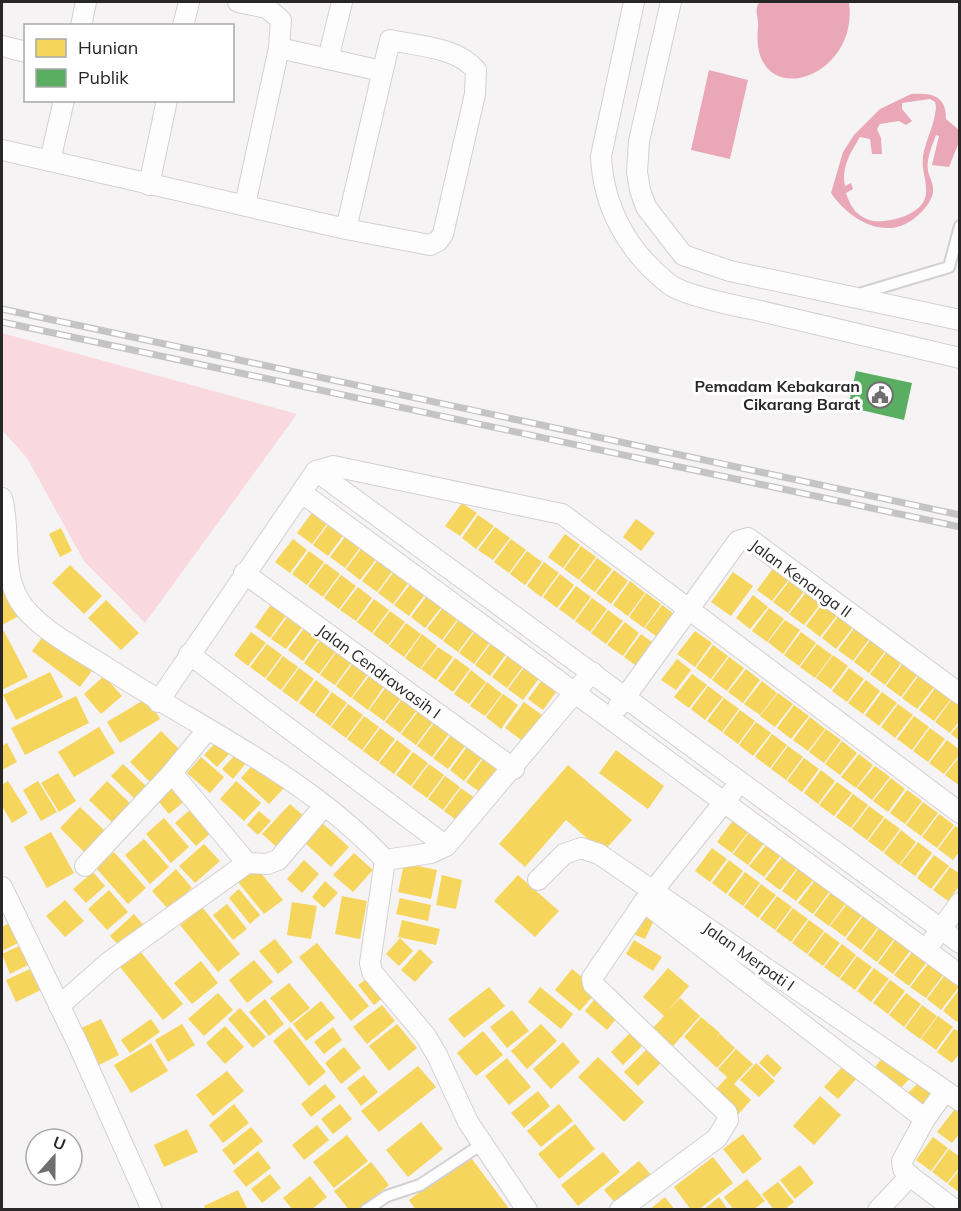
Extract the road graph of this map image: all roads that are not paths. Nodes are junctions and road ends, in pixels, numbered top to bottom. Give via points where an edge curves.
1 (86, 2) edge
2 (189, 2) edge
3 (238, 2) edge
4 (342, 2) edge
5 (634, 2) edge
6 (671, 2) edge
7 (81, 24) edge
8 (184, 24) edge
9 (2, 46) edge
10 (279, 48) junction
11 (24, 52) edge
12 (328, 59) junction
13 (382, 71) junction
14 (64, 102) edge
15 (167, 102) edge
16 (2, 150) edge
17 (50, 161) junction
18 (149, 185) junction
19 (245, 205) junction
20 (960, 226) edge
21 (346, 229) junction
22 (850, 297) junction
23 (960, 320) edge
24 (960, 358) edge
25 (316, 471) junction
26 (302, 493) junction
27 (2, 498) edge
28 (244, 573) junction
29 (689, 611) junction
30 (189, 654) junction
31 (592, 672) junction
32 (958, 687) edge
33 (577, 693) junction
34 (626, 697) junction
35 (158, 702) junction
36 (610, 717) junction
37 (207, 730) junction
38 (514, 769) junction
39 (172, 773) junction
40 (740, 781) junction
41 (725, 801) junction
42 (324, 807) junction
43 (960, 813) edge
44 (446, 846) junction
45 (385, 860) junction
46 (247, 863) junction
47 (85, 866) dead end
48 (538, 880) dead end
49 (2, 887) edge
50 (650, 897) junction
51 (960, 903) edge
52 (941, 929) junction
53 (960, 943) edge
54 (926, 950) junction
55 (960, 975) edge
56 (59, 1006) junction
57 (952, 1096) edge
58 (926, 1119) junction
59 (482, 1144) junction
60 (910, 1176) junction
61 (152, 1209) edge
62 (366, 1209) edge
63 (527, 1209) edge
64 (620, 1209) edge
65 (878, 1209) edge
66 (955, 1209) edge

1 - 7 street
2 - 8 street
3 - 10 street via 267,8 281,20
4 - 12 street
5 - 24 street via 601,156 602,180 611,207 624,237 638,254 670,286
6 - 22 street via 639,141 637,172 646,207 683,255 730,271
9 - 11 street
10 - 12 street
10 - 19 street
12 - 13 street
13 - 21 street
13 - 21 street via 390,40 455,54 467,59 476,70 475,94 446,222 438,241 430,245
14 - 17 street
15 - 18 street
16 - 17 street
17 - 18 street
18 - 19 street
19 - 21 street
20 - 22 lane via 949,267
22 - 23 street
25 - 26 street
25 - 29 street via 333,466 562,514
25 - 31 street
26 - 28 street
26 - 33 street
27 - 35 street via 12,586 20,603 45,627
28 - 30 street
28 - 38 street, Jalan Cendrawasih I
29 - 32 street, Jalan Kenanga II via 738,541 748,538
29 - 34 street, Jalan Kenanga II
29 - 43 street
30 - 35 street
30 - 44 street
31 - 33 street
31 - 34 street
33 - 36 street
33 - 38 street
34 - 36 street, Jalan Kenanga II
34 - 40 street
35 - 37 street
36 - 41 street
37 - 39 street
37 - 42 street via 299,784
38 - 44 street
39 - 46 street
39 - 47 street
40 - 41 street
40 - 52 street
41 - 50 street
41 - 54 street
42 - 45 street via 368,841
42 - 46 street via 278,860
44 - 45 street via 430,853
45 - 59 street via 371,967 437,1055
46 - 56 street via 109,962
48 - 50 street, Jalan Merpati I via 564,854 580,848 614,862
49 - 56 street
50 - 57 street, Jalan Merpati I
50 - 58 street
50 - 64 street via 595,972 592,984 727,1113 728,1120 717,1138
51 - 52 street
52 - 53 street
52 - 54 street
54 - 55 street
56 - 61 street
57 - 58 street
58 - 60 street via 902,1161
59 - 62 lane via 420,1185 387,1196
59 - 63 street
60 - 65 street
60 - 66 street

